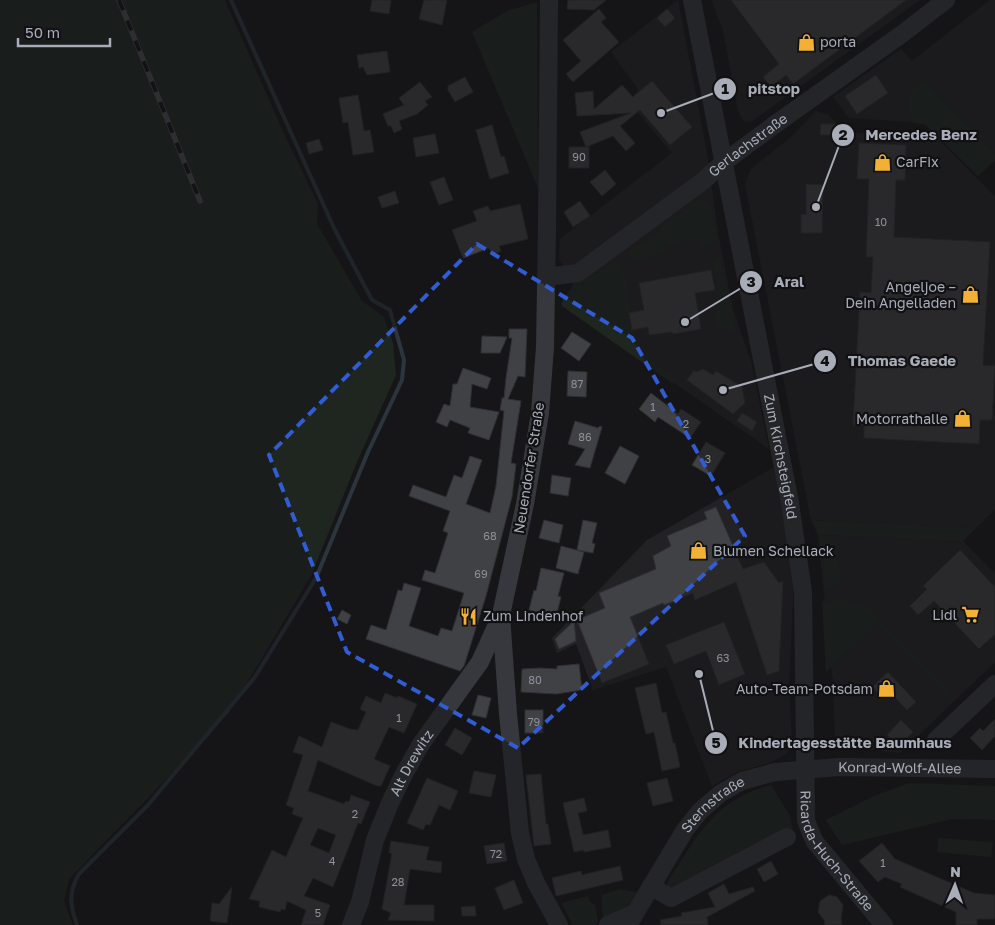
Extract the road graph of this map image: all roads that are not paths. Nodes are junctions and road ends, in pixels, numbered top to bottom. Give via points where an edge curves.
1 (548, 0) edge
2 (692, 0) edge
3 (946, 0) edge
4 (724, 162) junction
5 (546, 277) junction
6 (501, 615) junction
7 (995, 684) edge
8 (936, 740) dead end
9 (806, 769) junction
10 (995, 770) edge
11 (787, 837) dead end
12 (651, 886) junction
13 (631, 919) edge
14 (351, 925) edge
15 (558, 925) edge
16 (608, 925) edge
17 (884, 925) edge

1 - 5 street, Neuendorfer Straße
2 - 4 street, Zum Kirchsteigfeld
3 - 4 street, Gerlachstraße
4 - 5 street, Gerlachstraße via 578,273
4 - 9 street, Zum Kirchsteigfeld via 790,503 803,592
5 - 6 street, Neuendorfer Straße via 540,413 525,504
6 - 14 street, Alt Drewitz via 480,662 421,744 390,803 375,840
6 - 15 street, Neuendorfer Straße via 520,832 526,859
7 - 8 street
9 - 10 street, Konrad-Wolf-Allee
9 - 12 street, Sternstraße via 775,772 742,782 706,804 685,830
9 - 17 street, Ricarda-Huch-Straße via 806,814 812,837
11 - 12 street via 671,898
12 - 13 street, Sternstraße
13 - 16 street

